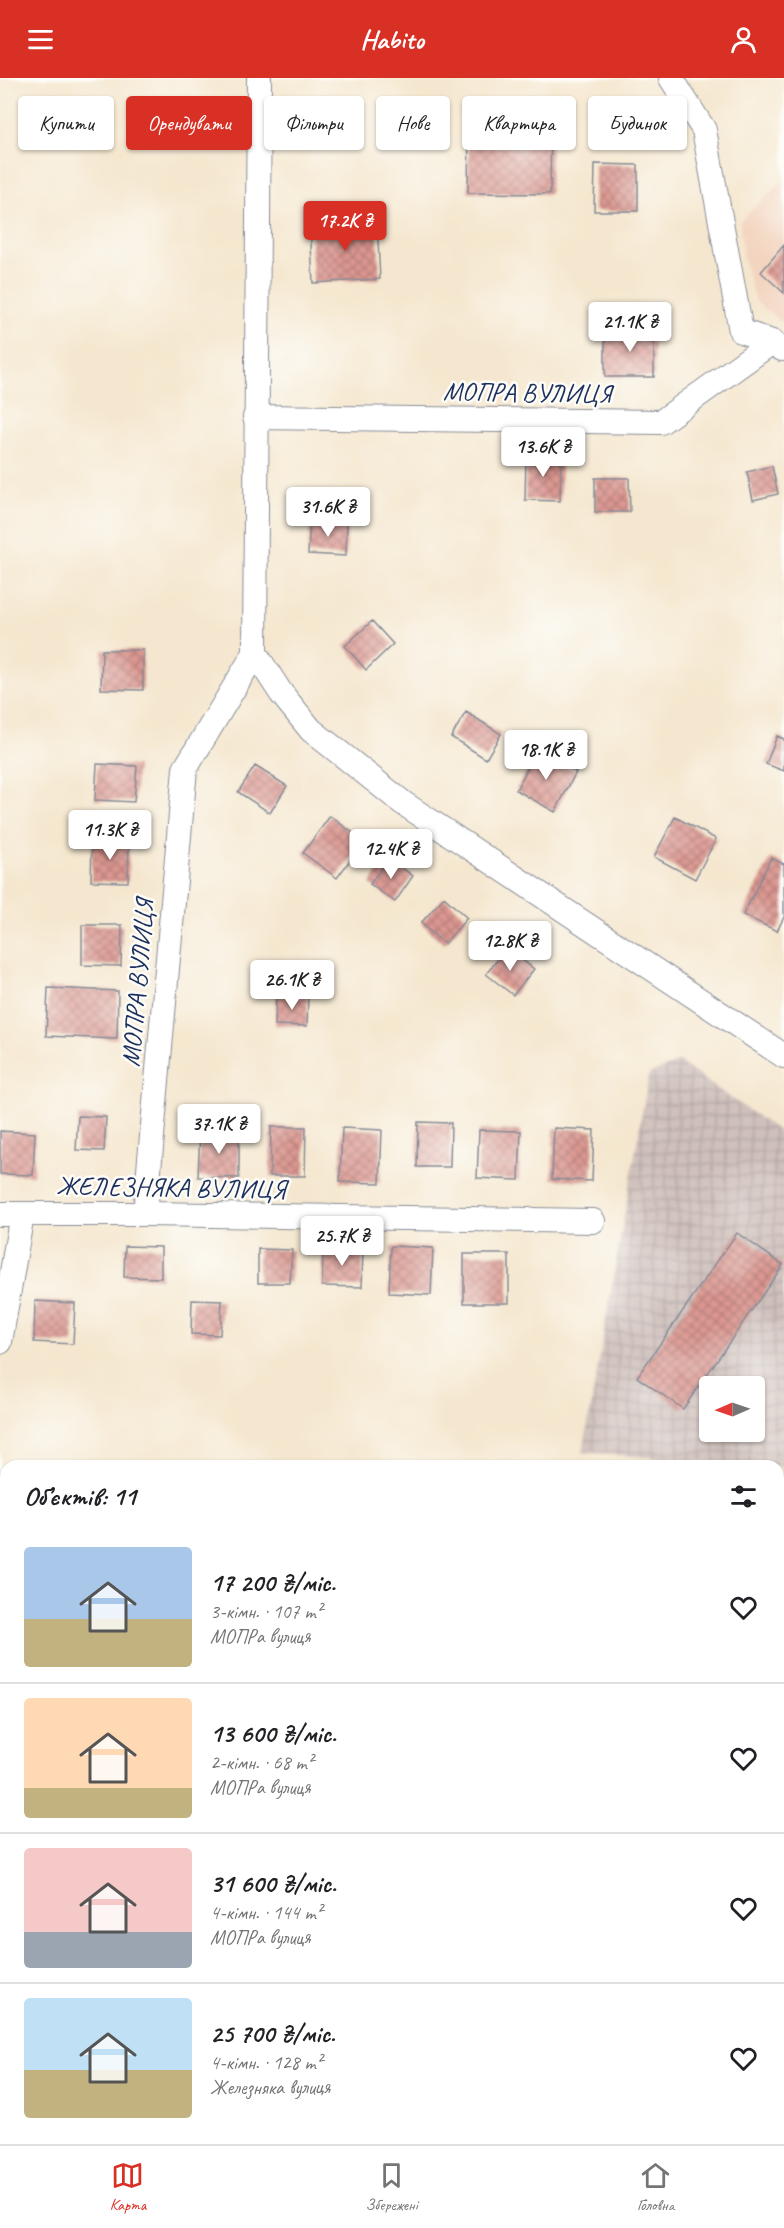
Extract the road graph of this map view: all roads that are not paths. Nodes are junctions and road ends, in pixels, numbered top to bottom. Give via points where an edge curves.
1 (259, 78) edge
2 (671, 78) edge
3 (778, 346) edge
4 (255, 417) junction
5 (255, 653) junction
6 (784, 1056) edge
7 (11, 1214) edge
8 (145, 1214) junction
9 (593, 1221) dead end
10 (0, 1342) edge

1 - 4 street
2 - 3 street via 704,130 741,331
3 - 4 street, МОПРА ВУЛИЦЯ via 660,422
4 - 5 street
5 - 6 street via 312,730 403,803
5 - 8 street, МОПРА ВУЛИЦЯ via 185,769
7 - 8 street, ЖЕЛЕЗНЯКА ВУЛИЦЯ
7 - 10 street
8 - 9 street, ЖЕЛЕЗНЯКА ВУЛИЦЯ

